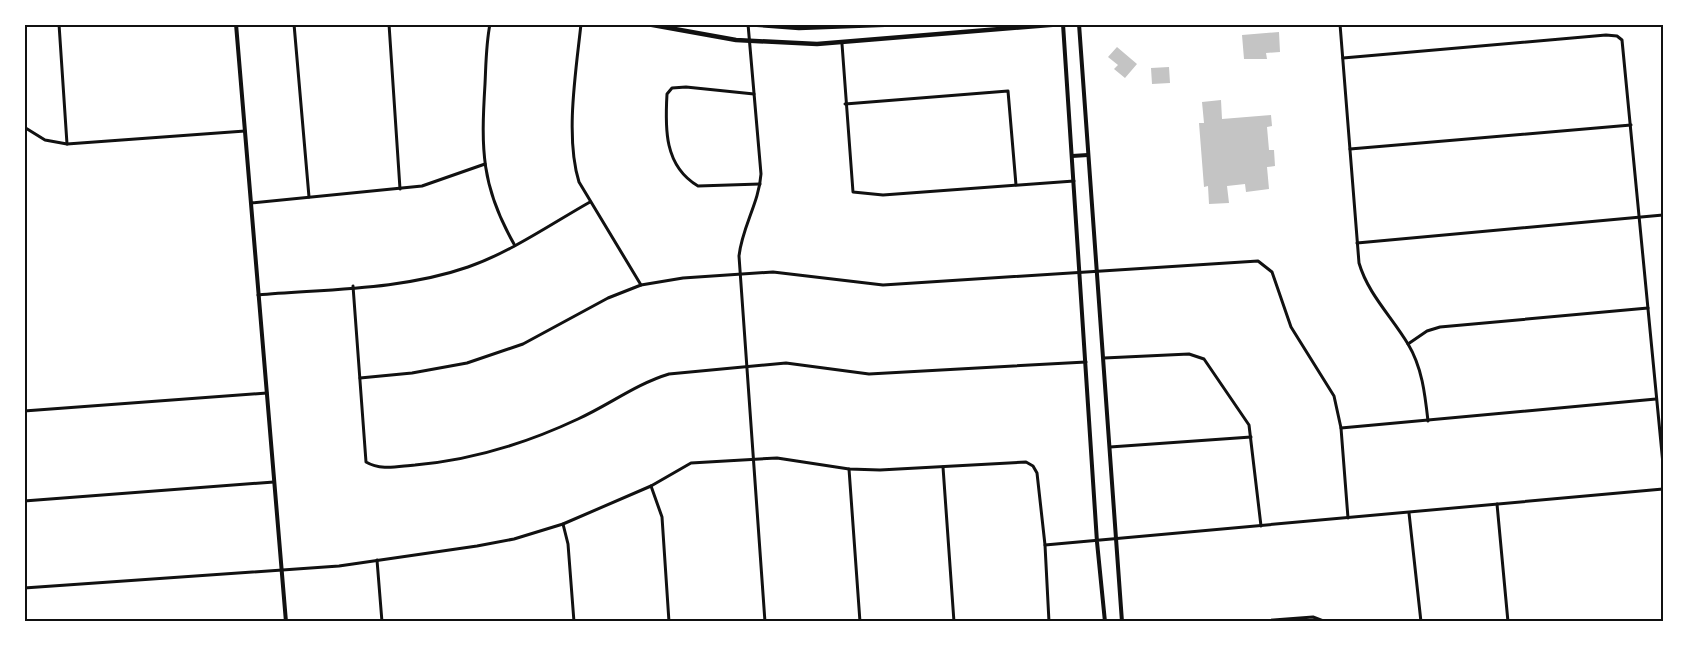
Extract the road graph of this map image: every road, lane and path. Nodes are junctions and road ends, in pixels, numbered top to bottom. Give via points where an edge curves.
1 (59, 24) edge
2 (236, 24) edge
3 (294, 24) edge
4 (388, 24) edge
5 (490, 24) edge
6 (581, 24) edge
7 (647, 24) edge
8 (747, 24) edge
9 (905, 24) edge
10 (1062, 24) edge
11 (1079, 24) edge
12 (1340, 24) edge
13 (749, 40) junction
14 (842, 44) junction
15 (1343, 58) junction
16 (754, 94) junction
17 (845, 104) junction
18 (1631, 125) junction
19 (24, 127) edge
20 (245, 131) junction
21 (67, 144) junction
22 (1350, 149) junction
23 (1088, 155) junction
24 (1072, 156) junction
25 (485, 164) junction
26 (1074, 181) junction
27 (760, 184) junction
28 (1016, 185) junction
29 (400, 189) junction
30 (309, 197) junction
31 (590, 202) junction
32 (251, 203) junction
33 (1663, 215) edge
34 (1639, 217) junction
35 (1357, 243) junction
36 (514, 244) junction
37 (1097, 271) junction
38 (1081, 273) junction
39 (741, 274) junction
40 (641, 285) junction
41 (353, 286) junction
42 (258, 295) junction
43 (1648, 308) junction
44 (1408, 344) junction
45 (1104, 358) junction
46 (1086, 362) junction
47 (747, 365) junction
48 (360, 378) junction
49 (267, 393) junction
50 (1656, 399) junction
51 (24, 411) edge
52 (1428, 421) junction
53 (1341, 428) junction
54 (1251, 437) junction
55 (1110, 447) junction
56 (754, 458) junction
57 (1663, 464) edge
58 (943, 467) junction
59 (849, 469) junction
60 (274, 482) junction
61 (651, 486) junction
62 (1663, 489) edge
63 (24, 501) edge
64 (1497, 504) junction
65 (1409, 513) junction
66 (1348, 518) junction
67 (563, 524) junction
68 (1262, 526) junction
69 (1115, 540) junction
70 (1097, 542) junction
71 (1045, 545) junction
72 (377, 560) junction
73 (282, 570) junction
74 (24, 588) edge
75 (286, 622) edge
76 (382, 622) edge
77 (574, 622) edge
78 (669, 622) edge
79 (765, 622) edge
80 (860, 622) edge
81 (954, 622) edge
82 (1049, 622) edge
83 (1105, 622) edge
84 (1122, 622) edge
85 (1248, 622) edge
86 (1326, 622) edge
87 (1420, 622) edge
88 (1508, 622) edge

1 - 21 street
2 - 20 street
3 - 30 street
4 - 29 street
5 - 25 street via 482,129
6 - 31 street via 574,156 579,182
7 - 13 main road
8 - 9 main road via 799,28
8 - 13 street
10 - 14 main road
10 - 24 street
11 - 23 street
12 - 15 street
13 - 14 main road
13 - 16 street
14 - 17 street
15 - 18 street via 1619,37 1624,44
15 - 22 street
16 - 27 street
16 - 27 street via 672,88 667,94 665,131 673,158 698,186
17 - 28 street via 853,192 883,195
17 - 28 street via 1008,91
18 - 22 street
18 - 34 street
19 - 21 street via 45,140
20 - 21 street
20 - 32 street
22 - 35 street
23 - 24 street
23 - 37 street
24 - 26 street
25 - 29 street via 422,186
25 - 36 street via 496,209
26 - 28 street
26 - 38 street
27 - 39 street via 741,238
29 - 30 street
30 - 32 street
31 - 36 street
31 - 40 street
32 - 42 street
33 - 34 street
34 - 35 street
34 - 43 street
35 - 44 street via 1364,278
36 - 41 street via 468,267 438,276
37 - 38 street
37 - 45 street
37 - 53 street via 1254,260 1264,264 1272,272 1291,327 1334,396
38 - 39 street via 883,285 793,272
38 - 46 street
39 - 40 street
39 - 47 street
40 - 48 street via 608,298 523,344 466,363
41 - 42 street
41 - 48 street
42 - 49 street
43 - 44 street via 1440,327
43 - 50 street
44 - 52 street via 1423,383
45 - 54 street via 1200,356 1246,421
45 - 55 street
46 - 47 street via 910,374 869,374 786,363
46 - 70 street
47 - 48 street via 669,374 651,380 580,419 524,442 461,459 379,467 366,462
47 - 56 street
49 - 51 street
49 - 60 street
50 - 52 street
50 - 57 street
52 - 53 street
53 - 66 street
54 - 55 street
54 - 68 street
55 - 69 street
56 - 59 street
56 - 61 street via 691,463
56 - 79 street
58 - 59 street
58 - 71 street via 1030,464 1037,473
58 - 81 street
59 - 80 street
60 - 63 street
60 - 73 street
61 - 67 street
61 - 78 street via 662,518
62 - 64 street
64 - 65 street
64 - 88 street
65 - 66 street
65 - 87 street
66 - 68 street
67 - 72 street via 505,541
67 - 77 street
68 - 69 street
69 - 70 street
69 - 84 street
70 - 71 street
70 - 83 street
71 - 82 street
72 - 73 street
72 - 76 street
73 - 74 street
73 - 75 street
85 - 86 street via 1313,617

